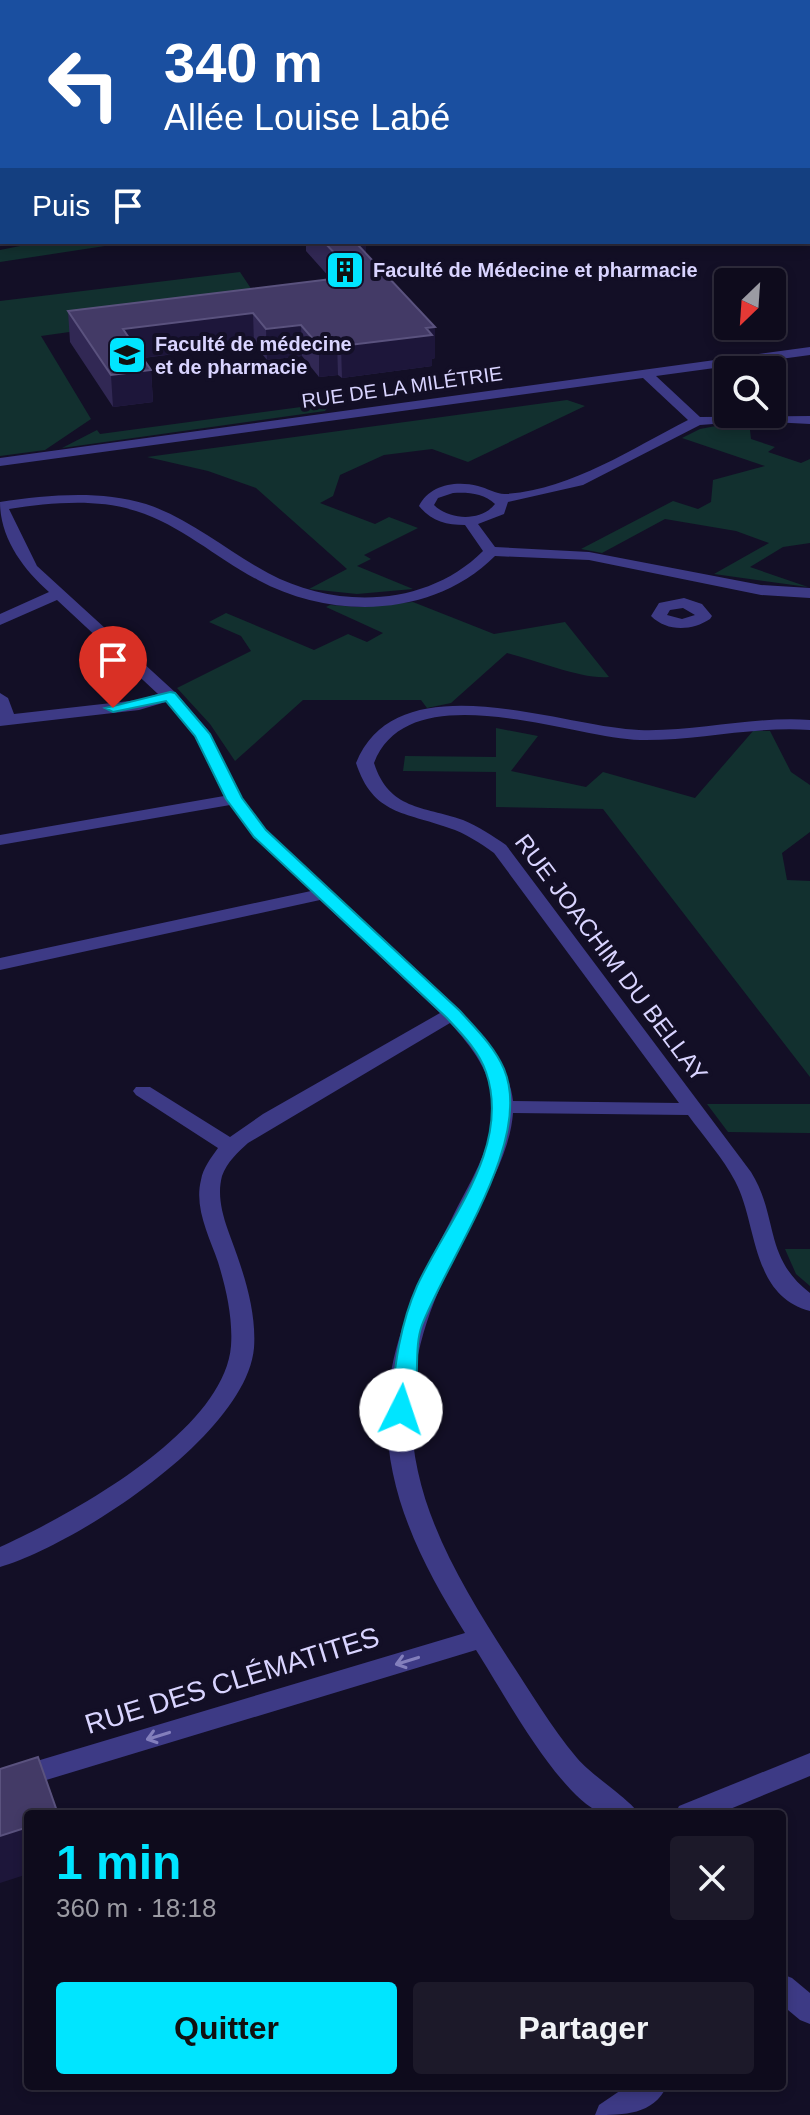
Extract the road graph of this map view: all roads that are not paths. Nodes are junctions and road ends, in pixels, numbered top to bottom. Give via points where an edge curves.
1 (810, 351) edge
2 (646, 374) junction
3 (810, 420) edge
4 (697, 421) junction
5 (0, 462) edge
6 (500, 500) junction
7 (0, 506) edge
8 (469, 521) junction
9 (491, 551) junction
10 (710, 581) junction
11 (810, 593) edge
12 (58, 594) junction
13 (691, 604) dead end
14 (0, 620) edge
15 (170, 696) junction
16 (0, 698) edge
17 (3, 721) edge
18 (810, 725) edge
19 (234, 799) junction
20 (0, 840) edge
21 (323, 894) junction
22 (0, 964) edge
23 (453, 1014) junction
24 (143, 1091) dead end
25 (503, 1107) junction
26 (692, 1109) junction
27 (231, 1147) junction
28 (810, 1304) edge
29 (0, 1558) edge
30 (482, 1638) junction
31 (810, 1764) edge
32 (0, 1783) edge
33 (619, 1810) edge
34 (699, 1810) edge
35 (646, 2090) edge
36 (610, 2115) edge

1 - 2 street, RUE DE LA MILÉTRIE
2 - 4 street
2 - 5 street, RUE DE LA MILÉTRIE
3 - 4 street
4 - 6 street via 578,482
6 - 8 street via 496,514
6 - 8 street via 462,489 439,492 426,501 436,516
7 - 9 street via 76,499 141,507 276,584 331,599 368,601 431,592 459,580
7 - 12 street via 31,568
8 - 9 street
9 - 10 street via 589,556
10 - 11 street
10 - 13 street
12 - 14 street
12 - 15 street
15 - 17 street via 139,705
15 - 19 street via 202,734
16 - 17 street
18 - 26 street, RUE JOACHIM DU BELLAY via 761,722 637,735 501,711 449,710 391,729 378,739 365,763 383,800 456,824 500,849
19 - 20 street
19 - 21 street via 260,834
21 - 22 street
21 - 23 street
23 - 25 street via 495,1071
23 - 27 street
24 - 27 street
25 - 26 street, RUE JOACHIM DU BELLAY
25 - 30 street via 488,1169 410,1331 402,1379 400,1442 417,1525
26 - 28 street, RUE JOACHIM DU BELLAY via 751,1190 764,1254 786,1287
27 - 29 street via 209,1186 243,1325 241,1360 225,1394 170,1456 135,1484 77,1522
30 -> 32 street, RUE DES CLÉMATITES
30 - 33 street via 559,1756 585,1787
31 - 34 street
35 - 36 street

